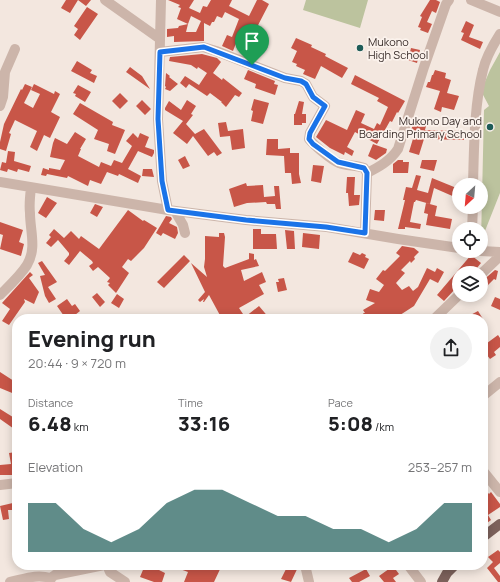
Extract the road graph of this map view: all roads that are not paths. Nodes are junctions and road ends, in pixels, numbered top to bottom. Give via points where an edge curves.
1 (106, 0) edge
2 (161, 0) edge
3 (449, 0) edge
4 (471, 0) edge
5 (500, 12) edge
6 (500, 34) edge
7 (160, 39) junction
8 (15, 49) dead end
9 (160, 52) junction
10 (0, 106) edge
11 (367, 173) junction
12 (473, 178) edge
13 (0, 182) edge
14 (31, 188) junction
15 (171, 210) junction
16 (185, 228) dead end
17 (365, 233) junction
18 (452, 247) edge
19 (488, 251) edge
20 (500, 252) edge
21 (500, 256) edge
22 (488, 267) edge
23 (0, 295) edge
24 (452, 302) edge
25 (439, 314) edge
26 (500, 382) edge
27 (488, 392) edge
28 (488, 477) edge
29 (12, 484) edge
30 (0, 485) edge
31 (500, 492) edge
32 (500, 524) edge
33 (488, 533) edge
34 (80, 570) edge
35 (109, 570) edge
36 (306, 570) edge
37 (412, 570) edge
38 (450, 570) edge
39 (51, 580) edge
40 (10, 582) edge
41 (125, 582) edge
42 (309, 582) edge
43 (421, 582) edge
44 (442, 582) edge

1 - 7 street
2 - 7 street
3 - 11 street via 398,149 383,164
4 - 5 street
6 - 12 street via 483,69 478,94
7 - 9 street
8 - 10 street via 5,72
9 - 11 street via 204,47 285,78 301,81 306,84 313,97 325,106 309,139 338,162 364,168
9 - 15 street via 158,119 162,181
11 - 17 street
13 - 14 street
14 - 15 street
14 - 23 street via 32,251 28,264
15 - 16 street
15 - 17 street
17 - 18 street
19 - 20 street
21 - 22 street
24 - 25 street
26 - 27 street
28 - 31 street
29 - 30 street
32 - 33 main road
34 - 39 street via 55,575
35 - 41 street
36 - 42 street
37 - 43 street
38 - 44 main road
39 - 40 street via 40,576

